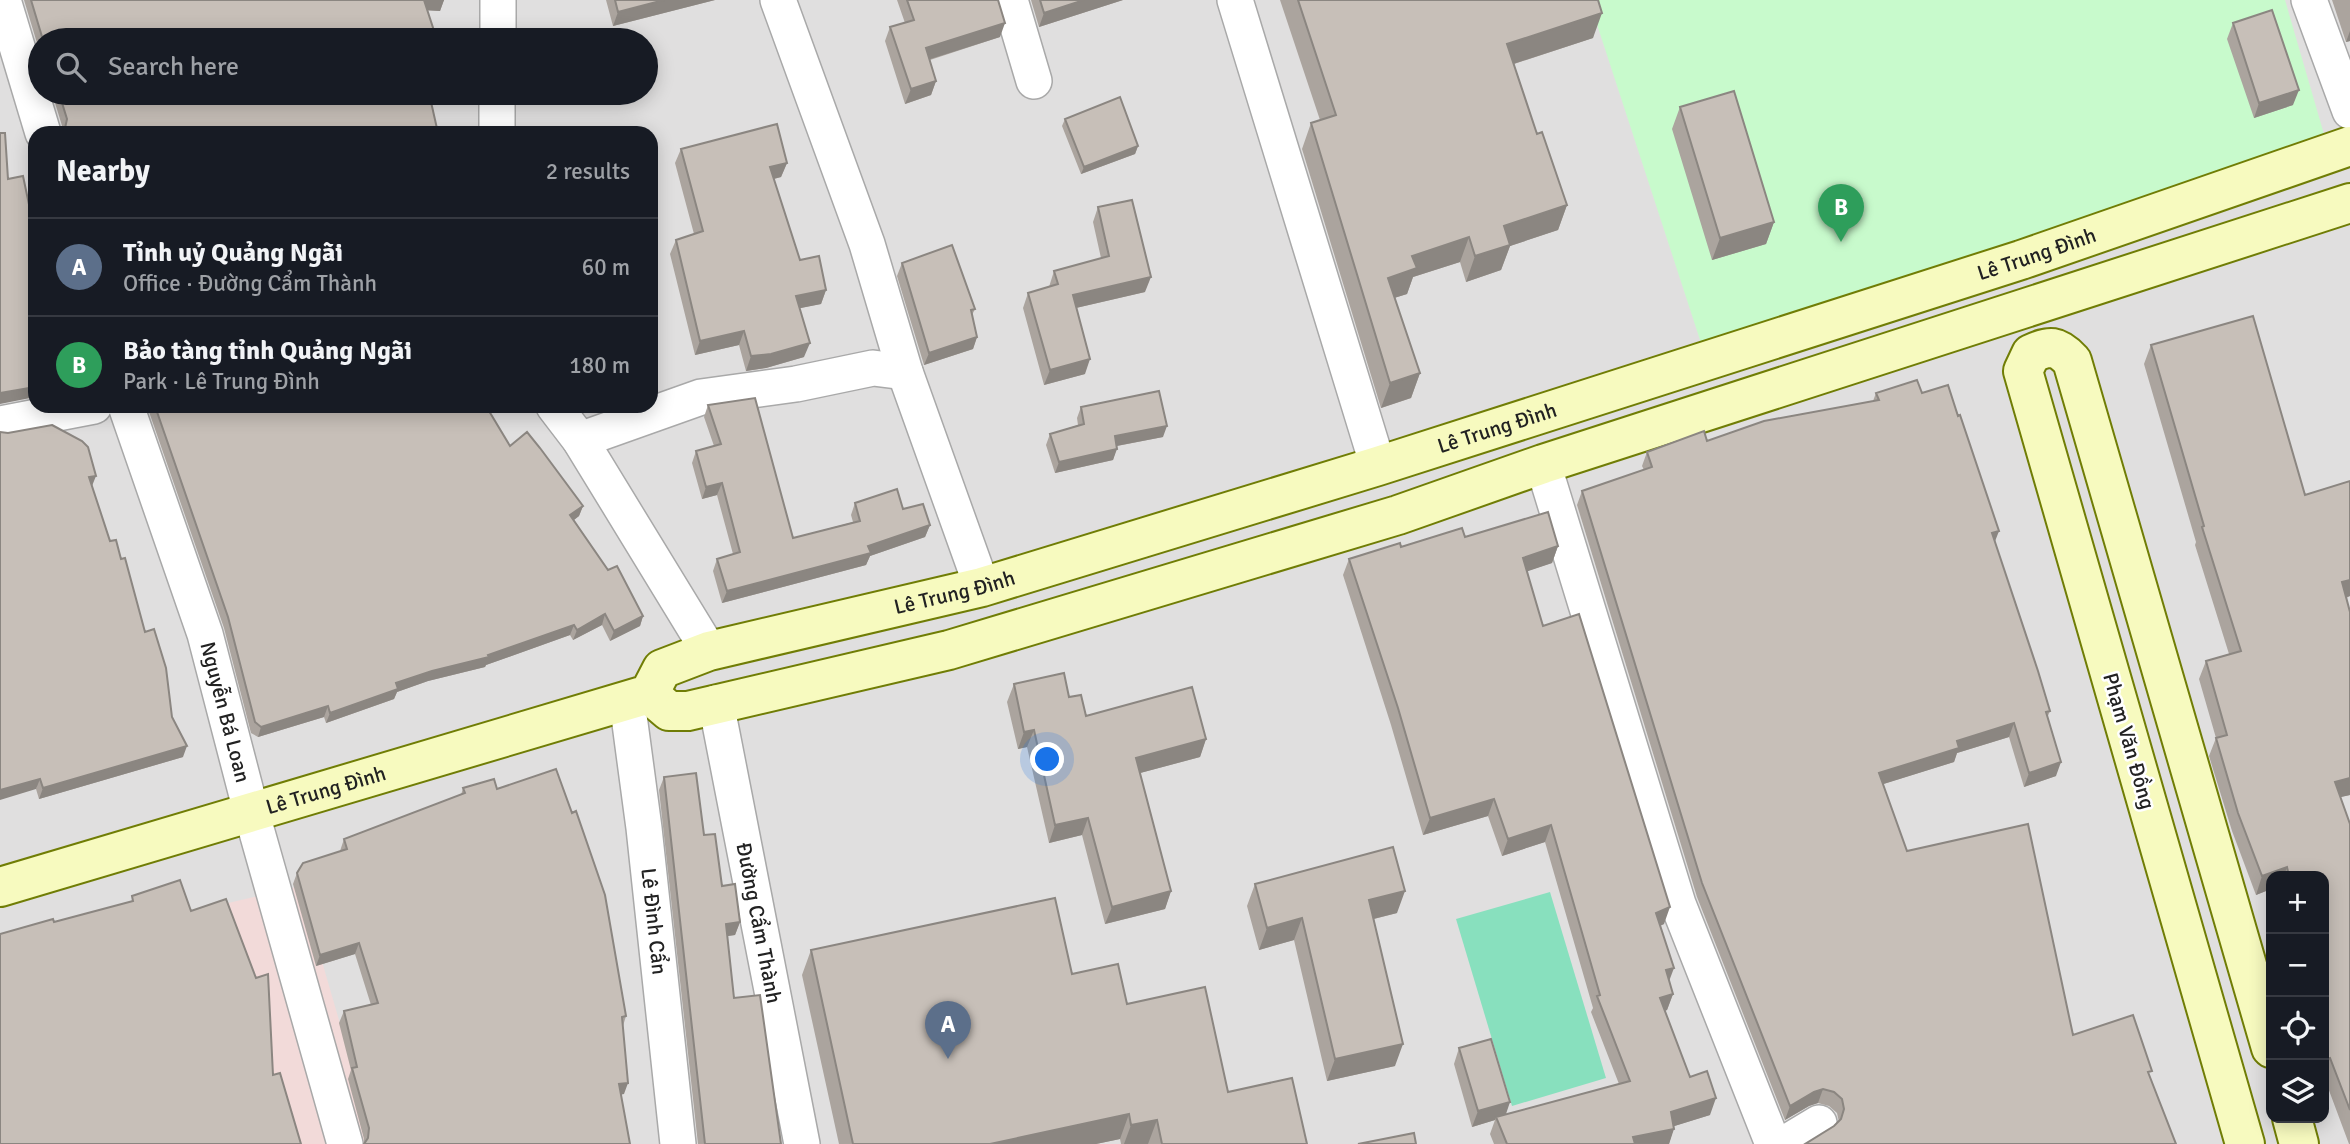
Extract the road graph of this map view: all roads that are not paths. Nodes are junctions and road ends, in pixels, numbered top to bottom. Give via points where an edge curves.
1 (3, 0) edge
2 (498, 0) edge
3 (778, 0) edge
4 (1010, 0) edge
5 (1235, 0) edge
6 (2309, 0) edge
7 (498, 28) edge
8 (1034, 81) dead end
9 (28, 83) edge
10 (35, 105) edge
11 (497, 105) edge
12 (2350, 111) edge
13 (41, 126) edge
14 (497, 126) edge
15 (2350, 146) edge
16 (2350, 203) edge
17 (2021, 260) junction
18 (2034, 306) junction
19 (2046, 347) junction
20 (905, 372) junction
21 (658, 412) edge
22 (57, 413) edge
23 (128, 413) edge
24 (559, 413) edge
25 (656, 413) edge
26 (0, 424) edge
27 (580, 440) junction
28 (1543, 464) junction
29 (1378, 466) junction
30 (1398, 516) junction
31 (982, 587) junction
32 (933, 599) junction
33 (948, 650) junction
34 (709, 651) junction
35 (638, 698) junction
36 (716, 703) junction
37 (251, 811) junction
38 (0, 887) edge
39 (2266, 1031) edge
40 (1819, 1123) dead end
41 (2293, 1123) edge
42 (345, 1144) edge
43 (678, 1144) edge
44 (802, 1144) edge
45 (1773, 1144) edge
46 (1784, 1144) edge
47 (2245, 1144) edge
48 (2299, 1144) edge

1 - 9 street
2 - 7 street
3 - 20 street via 867,244
4 - 8 street
5 - 29 street
6 - 12 street
10 - 13 street
11 - 14 street
15 - 17 main road, Lê Trung Đình
16 - 18 main road
17 - 18 main road
17 - 29 main road, Lê Trung Đình
18 - 19 main road
18 - 28 main road
19 - 39 main road via 2062,351 2072,361
19 - 47 main road, Phạm Văn Đồng via 2031,354 2023,371
20 - 21 street via 873,368 701,397
20 - 31 street
22 - 26 street
23 - 37 street, Nguyễn Bá Loan via 205,634
24 - 27 street
25 - 27 street
27 - 34 street
28 - 30 main road
28 - 45 street via 1678,904
29 - 30 main road
29 - 31 main road, Lê Trung Đình
30 - 33 main road
31 - 32 main road, Lê Trung Đình
32 - 33 main road
32 - 34 main road, Lê Trung Đình
33 - 36 main road
34 - 35 main road, Lê Trung Đình via 662,668
35 - 36 main road via 669,711
35 - 37 main road, Lê Trung Đình
35 - 43 street, Lê Đình Cẩn via 644,828
36 - 44 street, Đường Cẩm Thành
37 - 38 main road, Lê Trung Đình
37 - 42 street, Nguyễn Bá Loan
40 - 46 street
41 - 48 main road

